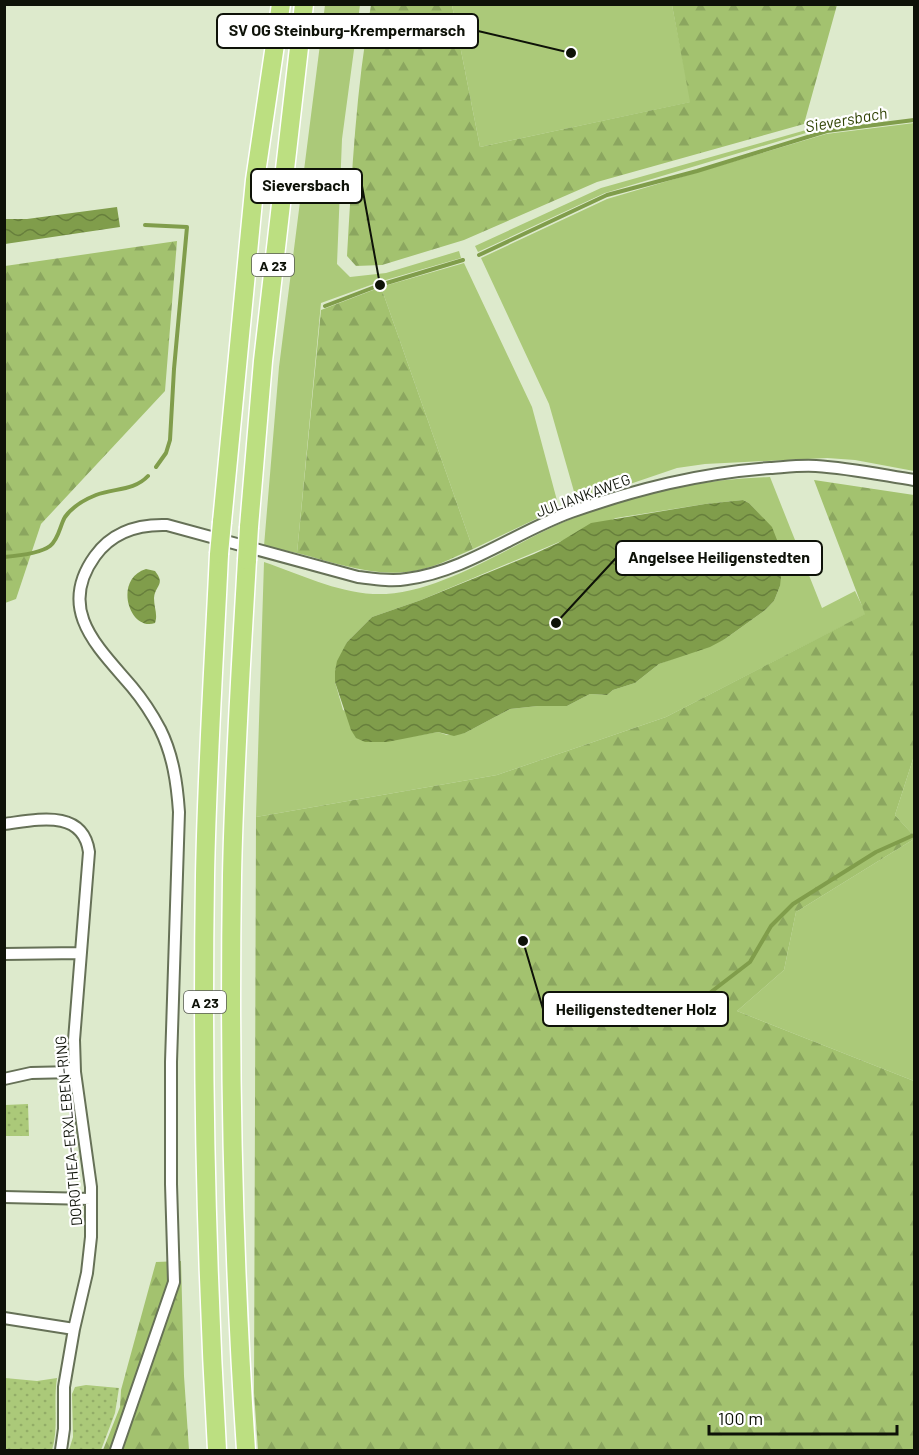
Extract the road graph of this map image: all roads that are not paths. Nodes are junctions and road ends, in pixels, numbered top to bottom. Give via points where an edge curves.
1 (280, 4) edge
2 (304, 4) edge
3 (915, 480) edge
4 (4, 824) edge
5 (81, 953) junction
6 (4, 954) edge
7 (75, 1072) junction
8 (4, 1079) edge
9 (4, 1197) edge
10 (91, 1198) junction
11 (4, 1318) edge
12 (74, 1329) junction
13 (61, 1450) edge
14 (116, 1450) edge
15 (217, 1450) edge
16 (246, 1450) edge

1 - 15 highway, A 23, bridge via 255,180 219,554 210,720 204,1092 209,1316
2 - 16 highway, A 23, bridge via 264,349 249,527 232,863 231,1092 237,1314
3 - 14 street, JULIANKAWEG via 812,466 684,478 569,513 446,569 407,579 358,577 167,525 142,526 113,538 99,550 80,592 81,616 96,645 146,706 164,738 175,771 179,812 171,1062 175,1275
4 - 5 street, DOROTHEA-ERXLEBEN-RING via 62,821 77,826 84,835 89,856
5 - 6 street
5 - 7 street, DOROTHEA-ERXLEBEN-RING
7 - 8 street via 31,1073
7 - 10 street, DOROTHEA-ERXLEBEN-RING
9 - 10 street
10 - 12 street, DOROTHEA-ERXLEBEN-RING via 89,1263
11 - 12 street
12 - 13 street, DOROTHEA-ERXLEBEN-RING via 64,1387

